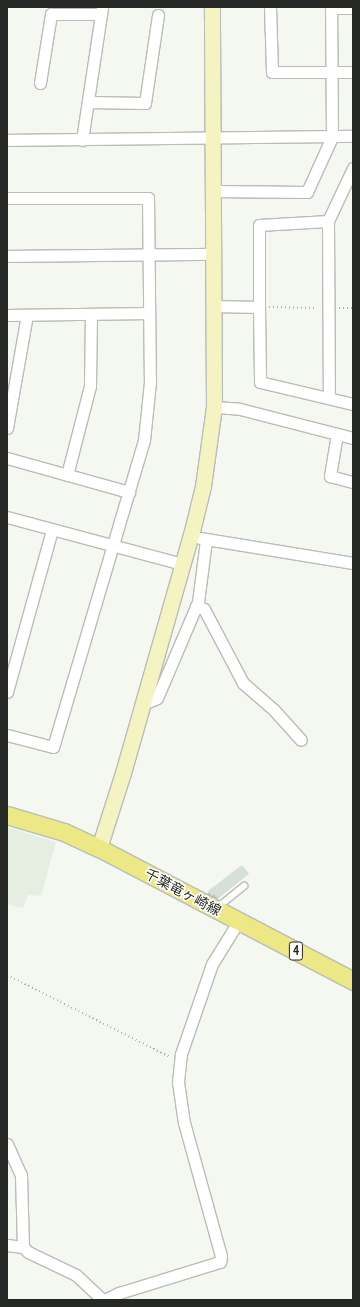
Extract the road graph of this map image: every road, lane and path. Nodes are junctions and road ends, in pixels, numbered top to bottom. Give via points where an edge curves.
1 (212, 7) edge
2 (270, 7) edge
3 (331, 7) edge
4 (353, 8) edge
5 (102, 10) edge
6 (158, 15) dead end
7 (331, 72) junction
8 (353, 72) edge
9 (40, 83) dead end
10 (88, 102) junction
11 (353, 136) edge
12 (212, 137) junction
13 (332, 137) junction
14 (7, 140) edge
15 (82, 140) junction
16 (353, 168) edge
17 (213, 191) junction
18 (7, 198) edge
19 (328, 221) junction
20 (214, 254) junction
21 (148, 255) junction
22 (7, 256) edge
23 (214, 306) junction
24 (259, 307) junction
25 (328, 308) junction
26 (353, 308) edge
27 (149, 313) junction
28 (27, 314) junction
29 (92, 314) junction
30 (7, 315) edge
31 (329, 398) junction
32 (353, 404) edge
33 (214, 407) junction
34 (7, 428) edge
35 (337, 434) junction
36 (353, 438) edge
37 (7, 458) edge
38 (67, 474) junction
39 (353, 482) edge
40 (130, 492) junction
41 (7, 517) edge
42 (52, 530) junction
43 (191, 535) junction
44 (206, 540) junction
45 (113, 546) junction
46 (353, 563) edge
47 (182, 564) junction
48 (196, 606) junction
49 (7, 692) edge
50 (143, 704) junction
51 (7, 735) edge
52 (301, 740) dead end
53 (7, 815) edge
54 (99, 848) junction
55 (244, 886) dead end
56 (215, 909) junction
57 (238, 922) junction
58 (7, 975) edge
59 (353, 981) edge
60 (180, 1063) junction
61 (7, 1144) edge
62 (7, 1245) edge
63 (24, 1247) junction
64 (104, 1300) edge

1 - 12 street
2 - 7 street via 272,72
3 - 4 street
3 - 7 street
5 - 9 street via 51,14
5 - 10 street
6 - 10 street via 145,103
7 - 8 street
7 - 13 street
10 - 15 street
11 - 13 street
12 - 13 street
12 - 15 street
12 - 17 street
13 - 17 street via 307,192
14 - 15 street
16 - 19 street
17 - 20 street
18 - 21 street via 148,198
19 - 24 street via 260,225
19 - 25 street
20 - 21 street
20 - 23 street
21 - 22 street
21 - 27 street
23 - 24 street
23 - 33 street
24 - 25 path
24 - 31 street via 260,382
25 - 26 path
25 - 31 street
27 - 29 street
27 - 40 street via 148,417
28 - 29 street
28 - 30 street
28 - 34 street
29 - 38 street via 90,386
31 - 32 street
33 - 35 street via 240,410
33 - 43 street via 202,486
35 - 36 street
35 - 39 street via 330,476
37 - 38 street
38 - 40 street
40 - 45 street
41 - 42 street
42 - 45 street
42 - 49 street
43 - 44 street
43 - 47 street
44 - 46 street
44 - 48 street
45 - 47 street
45 - 51 street via 53,747
47 - 50 street
48 - 50 street via 157,698
48 - 52 street via 204,609 243,683 274,710
50 - 54 street
53 - 54 main road, 千葉竜ヶ崎線 / 4 via 64,832
54 - 56 main road, 千葉竜ヶ崎線 / 4
55 - 56 lane
56 - 57 main road, 千葉竜ヶ崎線 / 4
57 - 59 main road, 千葉竜ヶ崎線 / 4
57 - 60 street via 212,964
58 - 60 path
60 - 64 street via 179,1101 221,1256 220,1262
61 - 63 street via 21,1174
62 - 63 street
63 - 64 street via 28,1252 76,1275

